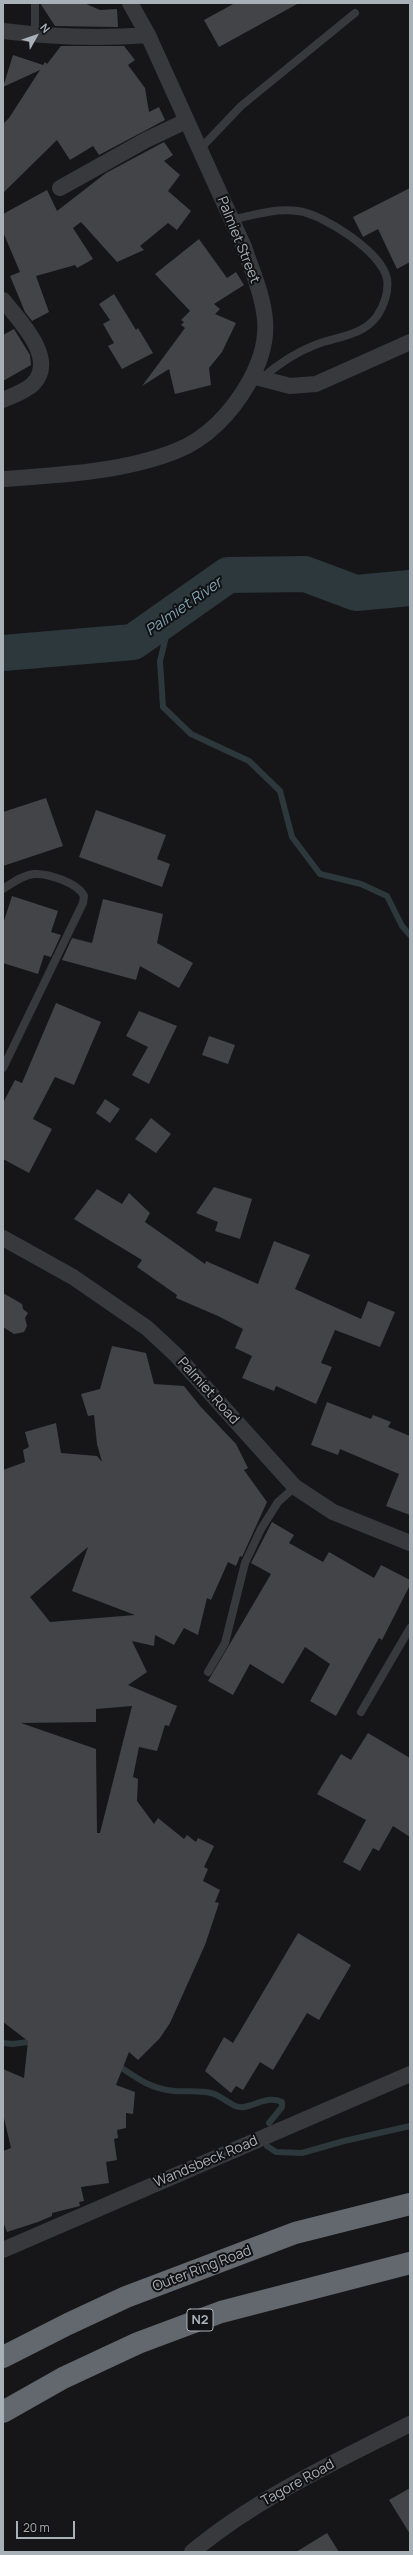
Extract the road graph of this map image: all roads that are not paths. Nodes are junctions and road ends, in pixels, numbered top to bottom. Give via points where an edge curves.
1 (35, 3) edge
2 (132, 4) edge
3 (355, 13) dead end
4 (3, 31) edge
5 (35, 34) junction
6 (148, 35) junction
7 (186, 121) junction
8 (200, 149) junction
9 (60, 188) dead end
10 (232, 220) junction
11 (3, 300) edge
12 (410, 342) edge
13 (256, 377) junction
14 (3, 400) edge
15 (3, 479) edge
16 (3, 889) edge
17 (3, 1068) edge
18 (3, 1238) edge
19 (295, 1487) junction
20 (410, 1543) edge
21 (410, 1628) edge
22 (208, 1672) dead end
23 (361, 1712) dead end
24 (410, 2074) edge
25 (410, 2204) edge
26 (3, 2250) edge
27 (410, 2263) edge
28 (3, 2358) edge
29 (3, 2412) edge
30 (410, 2424) edge
31 (192, 2552) edge

1 - 5 lane
2 - 6 street, Palmiet Street
3 - 8 lane via 241,106
4 - 5 street
5 - 6 street via 106,39
6 - 7 street, Palmiet Street
7 - 8 street, Palmiet Street
7 - 9 street via 146,140
8 - 10 street, Palmiet Street
10 - 13 street, Palmiet Street via 257,283 265,321
10 - 13 lane via 271,211 298,211 326,219 352,237 374,258 387,278 386,300 376,317 359,331 292,355
11 - 14 street via 22,325 42,362 40,375 32,385
12 - 13 street via 316,384 290,386
13 - 15 street, Palmiet Street via 235,407 208,432 177,451 129,465 52,476
16 - 17 lane via 28,875 42,874 77,886 84,896 83,903
18 - 19 street, Palmiet Road via 74,1277 147,1328 176,1355
19 - 20 street, Palmiet Road via 333,1512
19 - 22 lane via 278,1502 261,1529 245,1563 225,1643
21 - 23 lane
24 - 26 street, Wandsbeck Road
25 - 28 highway, Outer Ring Road via 295,2233 134,2294 68,2324
27 - 29 highway, N2 via 221,2312 131,2347 63,2378
30 - 31 street, Tagore Road via 273,2497 239,2517

